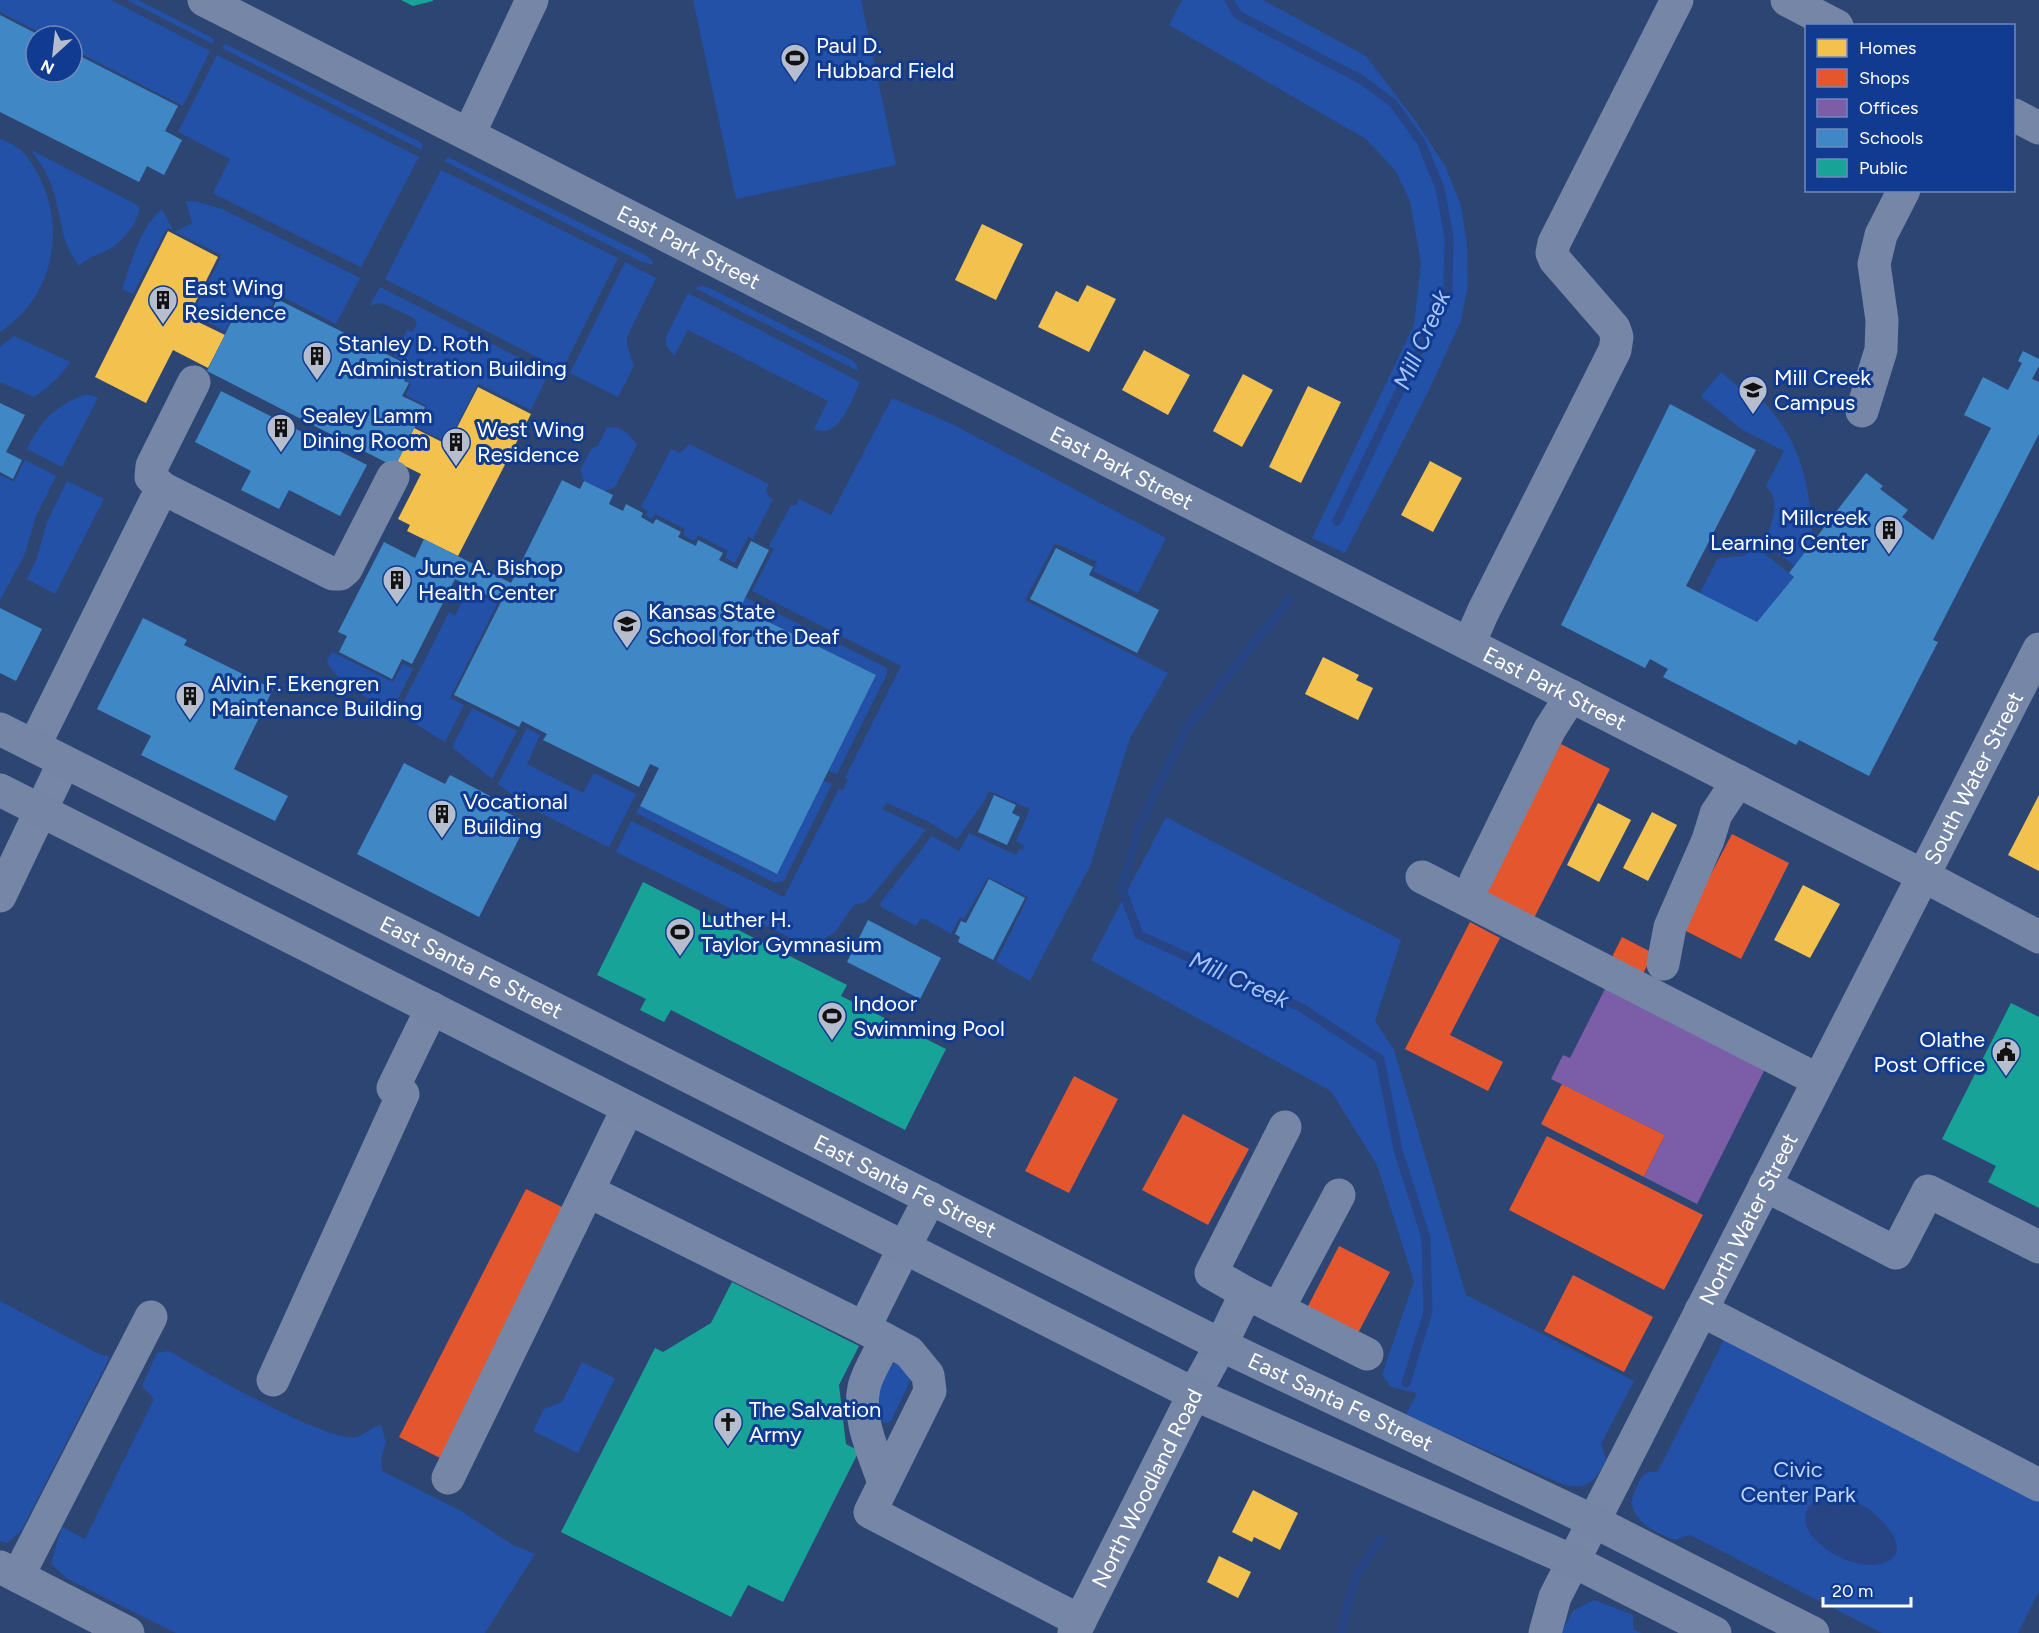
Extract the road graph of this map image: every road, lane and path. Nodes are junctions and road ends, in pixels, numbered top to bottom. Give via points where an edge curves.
1 (204, 0) edge
2 (532, 0) edge
3 (1677, 0) edge
4 (1787, 0) edge
5 (1833, 24) edge
6 (2015, 116) edge
7 (2039, 128) edge
8 (469, 134) junction
9 (1903, 192) edge
10 (194, 382) dead end
11 (1862, 411) dead end
12 (393, 477) dead end
13 (162, 488) junction
14 (1469, 644) junction
15 (2039, 650) edge
16 (1571, 696) junction
17 (0, 729) edge
18 (34, 746) junction
19 (64, 762) junction
20 (1738, 781) junction
21 (0, 790) edge
22 (41, 811) junction
23 (1922, 875) junction
24 (1422, 877) dead end
25 (1476, 880) dead end
26 (0, 896) edge
27 (2039, 937) edge
28 (1663, 964) dead end
29 (432, 1008) junction
30 (1818, 1080) junction
31 (628, 1108) junction
32 (1285, 1127) dead end
33 (1765, 1185) junction
34 (588, 1191) junction
35 (1339, 1195) dead end
36 (930, 1198) junction
37 (2039, 1247) edge
38 (904, 1248) junction
39 (1246, 1293) junction
40 (1278, 1309) junction
41 (1701, 1310) junction
42 (151, 1317) dead end
43 (875, 1334) junction
44 (1221, 1345) junction
45 (1367, 1354) dead end
46 (273, 1380) dead end
47 (1194, 1394) junction
48 (448, 1478) dead end
49 (884, 1483) junction
50 (2039, 1485) edge
51 (1593, 1521) junction
52 (1573, 1561) junction
53 (9, 1572) edge
54 (1077, 1627) edge
55 (128, 1633) edge
56 (1545, 1633) edge
57 (1715, 1633) edge
58 (1814, 1633) edge

1 - 8 street, East Park Street
2 - 8 street
3 - 14 street via 1552,253 1614,328 1615,350
4 - 5 street
6 - 7 street
8 - 14 street, East Park Street
9 - 11 street via 1881,235 1874,264 1882,320 1881,350
10 - 13 street via 152,466 151,477
12 - 13 street via 340,574 333,574
13 - 18 street
14 - 16 street, East Park Street
15 - 23 street, South Water Street
16 - 20 street, East Park Street
16 - 25 street via 1550,729
17 - 18 main road, East Santa Fe Street
18 - 19 main road, East Santa Fe Street
19 - 22 street
19 - 36 main road, East Santa Fe Street
20 - 23 street, East Park Street
20 - 28 street via 1716,814 1670,927
21 - 22 main road
22 - 26 street
22 - 29 main road
23 - 27 street, East Park Street
23 - 30 street, North Water Street
24 - 30 street
29 - 31 main road
29 - 46 street
30 - 33 street, North Water Street
31 - 34 street
31 - 38 main road
32 - 39 street via 1211,1273
33 - 37 street via 1896,1253 1928,1191
33 - 41 street, North Water Street
34 - 43 street
34 - 48 street
35 - 40 street
36 - 38 main road
36 - 44 main road, East Santa Fe Street
38 - 43 street
38 - 47 main road
39 - 40 street
39 - 44 street, North Woodland Road
40 - 45 street
41 - 50 street
41 - 51 street, North Water Street
42 - 53 street
43 - 49 street via 862,1402 865,1428
43 - 49 street via 909,1352 928,1375 930,1390
44 - 47 street, North Woodland Road
44 - 51 main road, East Santa Fe Street
47 - 52 main road
47 - 54 street, North Woodland Road
49 - 54 street via 870,1512
51 - 52 street, North Water Street
51 - 58 main road, East Santa Fe Street
52 - 56 street, North Water Street via 1555,1597
52 - 57 main road
53 - 55 street

